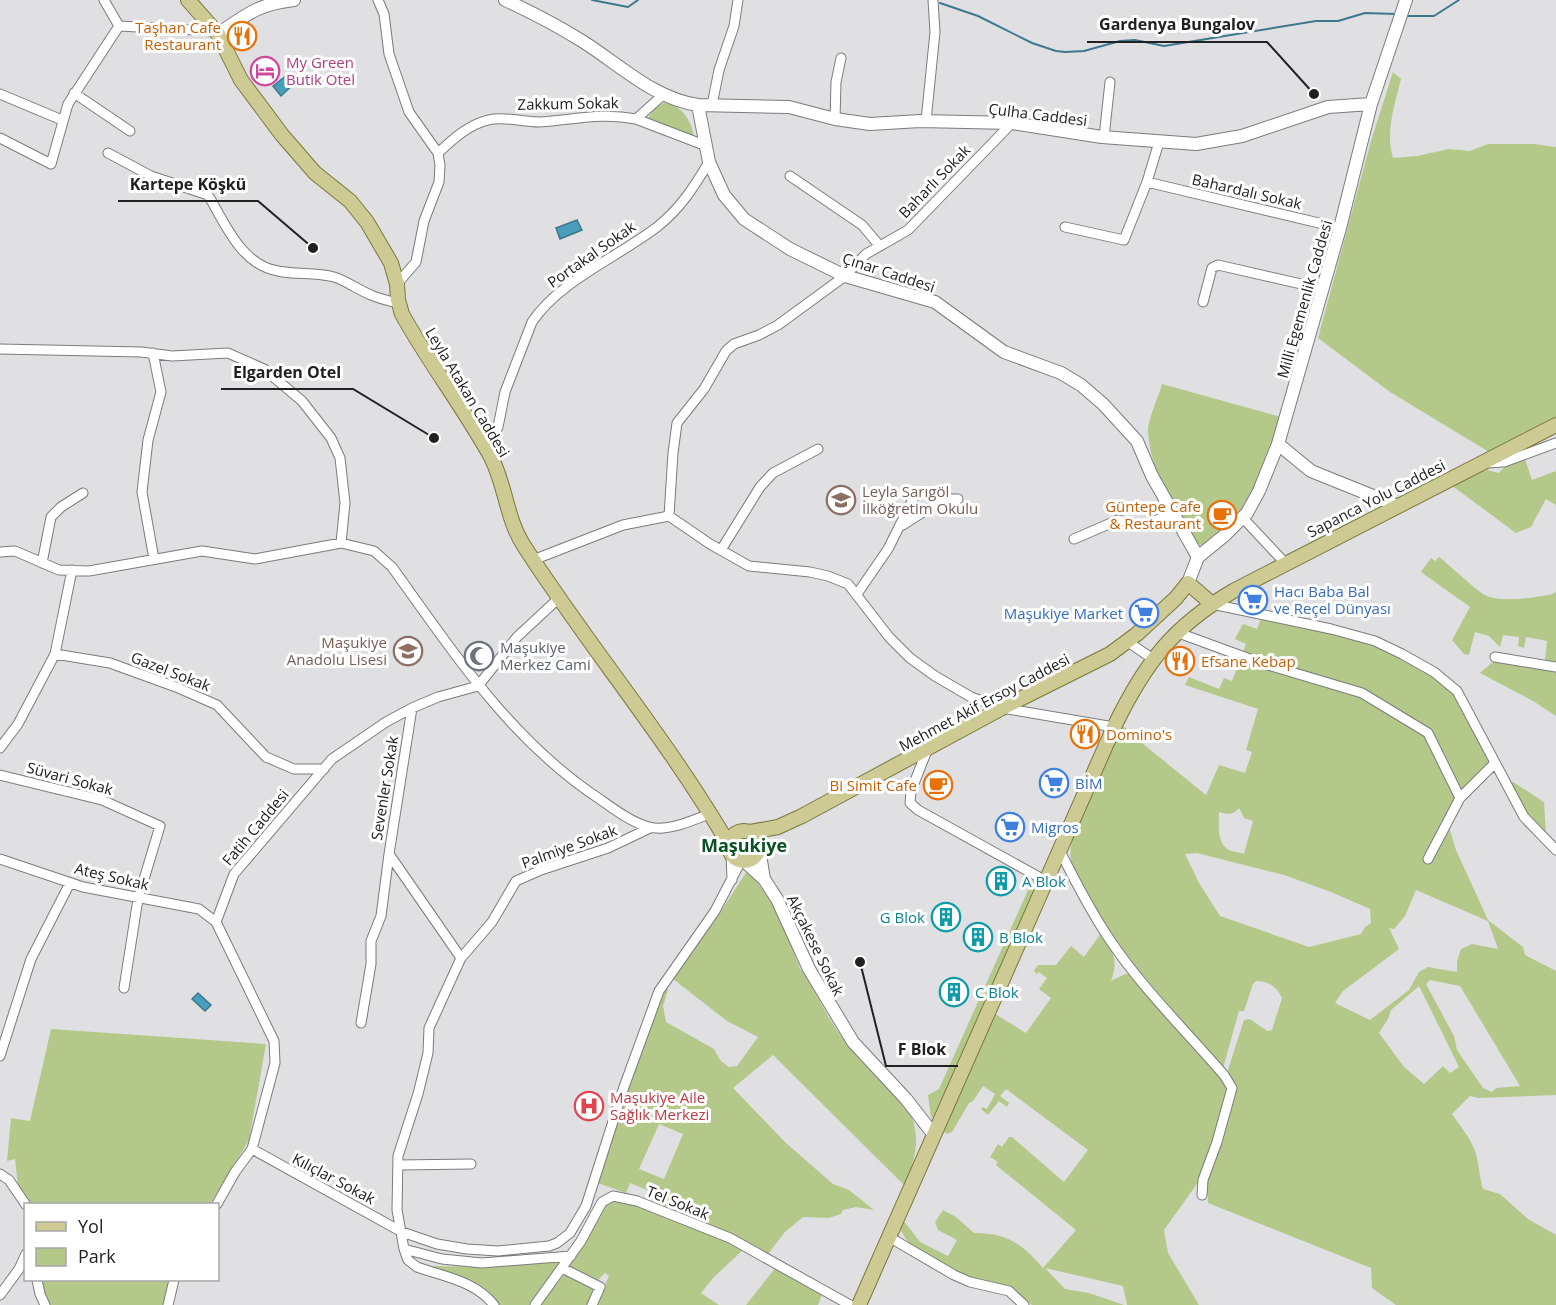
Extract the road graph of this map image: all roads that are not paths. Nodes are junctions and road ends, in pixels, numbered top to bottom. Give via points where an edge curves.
1 (104, 0) edge
2 (188, 0) edge
3 (294, 0) edge
4 (378, 0) edge
5 (738, 0) edge
6 (933, 0) edge
7 (511, 1) edge
8 (1405, 4) edge
9 (119, 26) junction
10 (217, 33) junction
11 (841, 58) dead end
12 (1110, 82) dead end
13 (74, 93) junction
14 (0, 94) edge
15 (663, 95) junction
16 (1371, 104) junction
17 (698, 105) junction
18 (712, 105) junction
19 (636, 119) junction
20 (835, 119) junction
21 (62, 120) junction
22 (926, 121) junction
23 (1011, 123) junction
24 (130, 131) dead end
25 (1104, 137) junction
26 (0, 138) edge
27 (1159, 142) junction
28 (705, 145) junction
29 (108, 153) dead end
30 (438, 153) junction
31 (709, 162) junction
32 (790, 176) dead end
33 (1147, 182) junction
34 (1065, 227) dead end
35 (1340, 228) junction
36 (879, 245) junction
37 (845, 276) junction
38 (398, 284) junction
39 (1323, 289) junction
40 (1203, 302) dead end
41 (398, 303) junction
42 (0, 349) edge
43 (153, 353) junction
44 (1556, 425) edge
45 (1556, 443) edge
46 (1278, 444) junction
47 (818, 449) dead end
48 (488, 451) junction
49 (1482, 462) junction
50 (83, 493) dead end
51 (916, 493) dead end
52 (958, 499) dead end
53 (1398, 506) junction
54 (1173, 513) junction
55 (669, 516) junction
56 (1243, 518) junction
57 (901, 526) junction
58 (1074, 539) dead end
59 (341, 543) junction
60 (721, 550) junction
61 (0, 552) edge
62 (1198, 556) junction
63 (154, 559) junction
64 (534, 560) junction
65 (42, 563) junction
66 (1285, 563) junction
67 (72, 570) junction
68 (1188, 583) junction
69 (857, 594) junction
70 (559, 598) junction
71 (1212, 604) junction
72 (1176, 632) junction
73 (1128, 642) junction
74 (55, 654) junction
75 (1495, 657) dead end
76 (1153, 659) junction
77 (1556, 667) edge
78 (478, 686) junction
79 (412, 708) junction
80 (1002, 708) junction
81 (1114, 727) junction
82 (0, 748) edge
83 (928, 748) junction
84 (1495, 763) junction
85 (324, 769) junction
86 (0, 775) edge
87 (1460, 798) junction
88 (711, 813) junction
89 (778, 827) junction
90 (650, 828) junction
91 (744, 832) junction
92 (759, 846) junction
93 (1556, 850) edge
94 (1060, 851) junction
95 (389, 854) junction
96 (736, 855) junction
97 (0, 859) edge
98 (1428, 859) dead end
99 (764, 879) junction
100 (1046, 880) junction
101 (70, 883) junction
102 (138, 899) junction
103 (216, 922) junction
104 (462, 958) junction
105 (124, 988) dead end
106 (361, 1023) dead end
107 (0, 1056) edge
108 (934, 1135) junction
109 (252, 1149) junction
110 (471, 1164) dead end
111 (398, 1166) junction
112 (0, 1174) edge
113 (1202, 1195) dead end
114 (25, 1203) edge
115 (218, 1203) edge
116 (402, 1232) junction
117 (889, 1237) junction
118 (404, 1249) junction
119 (571, 1256) junction
120 (24, 1258) edge
121 (562, 1268) junction
122 (37, 1281) edge
123 (174, 1281) edge
124 (0, 1295) edge
125 (45, 1305) edge
126 (168, 1305) edge
127 (494, 1305) edge
128 (535, 1305) edge
129 (592, 1305) edge
130 (850, 1305) edge
131 (859, 1305) edge
132 (1024, 1305) edge

1 - 9 street
2 - 10 main road, Leyla Atakan Caddesi
3 - 10 street via 258,7
4 - 30 street via 384,14 389,54 409,112
5 - 18 street
6 - 22 street via 935,32
7 - 15 street via 581,40
8 - 16 street, Milli Egemenlik Caddesi
9 - 10 street
9 - 13 street
10 - 38 main road, Leyla Atakan Caddesi via 241,80 282,135 315,173 359,210 384,249
11 - 20 street
12 - 25 street
13 - 21 street
13 - 24 street
14 - 21 street
15 - 17 street
15 - 19 street, Zakkum Sokak
16 - 27 street, Çulha Caddesi via 1328,107 1242,136 1196,144
16 - 35 street, Milli Egemenlik Caddesi
17 - 18 street, Çulha Caddesi
17 - 28 street, Çınar Caddesi
18 - 20 street, Çulha Caddesi via 789,107
19 - 28 street
19 - 30 street, Zakkum Sokak via 492,119 464,131
20 - 22 street, Çulha Caddesi via 870,124
21 - 26 street via 51,164
22 - 23 street, Çulha Caddesi
23 - 25 street, Çulha Caddesi
23 - 36 street, Baharlı Sokak via 915,224
25 - 27 street, Çulha Caddesi
27 - 33 street
28 - 31 street, Çınar Caddesi
29 - 41 street via 151,176 208,195 233,237 264,266 282,272 310,272 337,278 371,296
30 - 38 street via 439,182 423,221 418,256
31 - 37 street, Çınar Caddesi via 731,205 750,225
31 - 48 street, Portakal Sokak via 683,203 659,225 578,279 538,313 505,392 498,428
32 - 36 street via 862,225
33 - 34 street via 1124,240
33 - 35 street, Bahardalı Sokak
35 - 39 street, Milli Egemenlik Caddesi
36 - 37 street, Baharlı Sokak
37 - 54 street, Çınar Caddesi via 934,302 1004,352 1061,373 1081,385 1137,441
37 - 55 street, Baharlı Sokak via 778,325 726,351 704,389 677,423
38 - 41 main road, Leyla Atakan Caddesi
39 - 40 street via 1218,265 1212,268
39 - 46 street, Milli Egemenlik Caddesi
41 - 48 main road, Leyla Atakan Caddesi via 407,324
42 - 43 street
43 - 59 street via 228,353 264,369 302,400 331,438 340,458 345,503
43 - 63 street via 161,392 148,440 142,492
44 - 49 main road, Sapanca Yolu Caddesi
45 - 49 street via 1504,462
46 - 53 street via 1311,471
46 - 56 street, Milli Egemenlik Caddesi
47 - 60 street via 773,473
48 - 64 main road, Leyla Atakan Caddesi via 504,489 513,527
49 - 53 main road, Sapanca Yolu Caddesi
50 - 65 street via 51,517
51 - 57 street
52 - 57 street via 943,500
53 - 66 main road, Sapanca Yolu Caddesi
54 - 58 street via 1143,526 1122,519 1112,521
54 - 62 street, Çınar Caddesi
55 - 60 street
55 - 64 street via 623,525
56 - 62 street, Milli Egemenlik Caddesi
56 - 66 street
57 - 69 street
59 - 63 street via 255,559 202,551
59 - 78 street via 374,550 392,567
60 - 69 street via 749,566 828,576 848,584
61 - 65 street via 15,551
62 - 68 street, Milli Egemenlik Caddesi
63 - 67 street via 89,571
64 - 70 main road, Leyla Atakan Caddesi
65 - 67 street via 58,570
66 - 71 main road, Sapanca Yolu Caddesi
67 - 74 street
68 - 71 main road
68 - 73 main road, Mehmet Akif Ersoy Caddesi
69 - 80 street via 889,637 922,667 952,688
70 - 78 street via 517,637
70 - 88 main road, Leyla Atakan Caddesi
71 - 72 main road, Sapanca Yolu Caddesi
71 - 84 street via 1342,632 1402,654 1457,691
72 - 76 main road, Sapanca Yolu Caddesi
72 - 87 street via 1362,693 1428,733
73 - 76 street
73 - 80 main road, Mehmet Akif Ersoy Caddesi via 1089,666
74 - 82 street via 18,724
74 - 85 street, Gazel Sokak via 110,663 176,687 217,705 266,757 294,769
75 - 77 street
76 - 81 main road, Sapanca Yolu Caddesi
78 - 79 street, Fatih Caddesi
78 - 90 street via 532,746 569,778
79 - 85 street, Fatih Caddesi via 332,759
79 - 95 street, Sevenler Sokak
80 - 81 street
80 - 83 main road, Mehmet Akif Ersoy Caddesi
81 - 94 main road, Sapanca Yolu Caddesi
83 - 89 main road, Mehmet Akif Ersoy Caddesi
83 - 100 street via 910,803
84 - 87 street
84 - 93 street via 1524,817
85 - 103 street, Fatih Caddesi via 239,866
86 - 102 street, Süvari Sokak via 102,800 160,826
87 - 98 street
88 - 90 street, Palmiye Sokak via 675,825
88 - 91 main road via 726,827
88 - 96 main road, Leyla Atakan Caddesi
89 - 91 main road
89 - 92 main road
90 - 104 street, Palmiye Sokak via 608,849 516,881 492,921
91 - 92 main road via 754,835
91 - 96 main road via 731,839
92 - 96 main road via 754,858
92 - 99 street
94 - 100 main road, Sapanca Yolu Caddesi
94 - 113 street via 1110,941 1232,1088 1203,1180
95 - 104 street, Sevenler Sokak
95 - 106 street
96 - 99 street
96 - 116 street, Kılıçlar Sokak via 732,882 659,991 586,1206 570,1233 549,1246 498,1251 444,1245
97 - 101 street, Ateş Sokak
99 - 108 street, Akçakese Sokak via 783,911 808,969 846,1033
100 - 108 main road, Sapanca Yolu Caddesi
101 - 102 street, Ateş Sokak
101 - 107 street via 31,959
102 - 103 street, Ateş Sokak via 199,909
102 - 105 street
103 - 109 street via 274,1041 274,1063
104 - 111 street, Palmiye Sokak via 429,1028 428,1053
108 - 117 main road, Sapanca Yolu Caddesi
109 - 115 street
109 - 116 street, Kılıçlar Sokak
110 - 111 street
111 - 116 street, Palmiye Sokak via 397,1210
112 - 114 street
116 - 118 street, Palmiye Sokak
117 - 131 main road, Sapanca Yolu Caddesi
117 - 132 street via 962,1278 1009,1291
118 - 119 street via 467,1263
118 - 127 street via 412,1264 467,1283
119 - 121 street, Tel Sokak
119 - 130 street, Tel Sokak via 602,1202 613,1196 624,1197 745,1245
120 - 124 street
121 - 128 street, Tel Sokak
121 - 129 street via 600,1287
122 - 125 street
123 - 126 street

